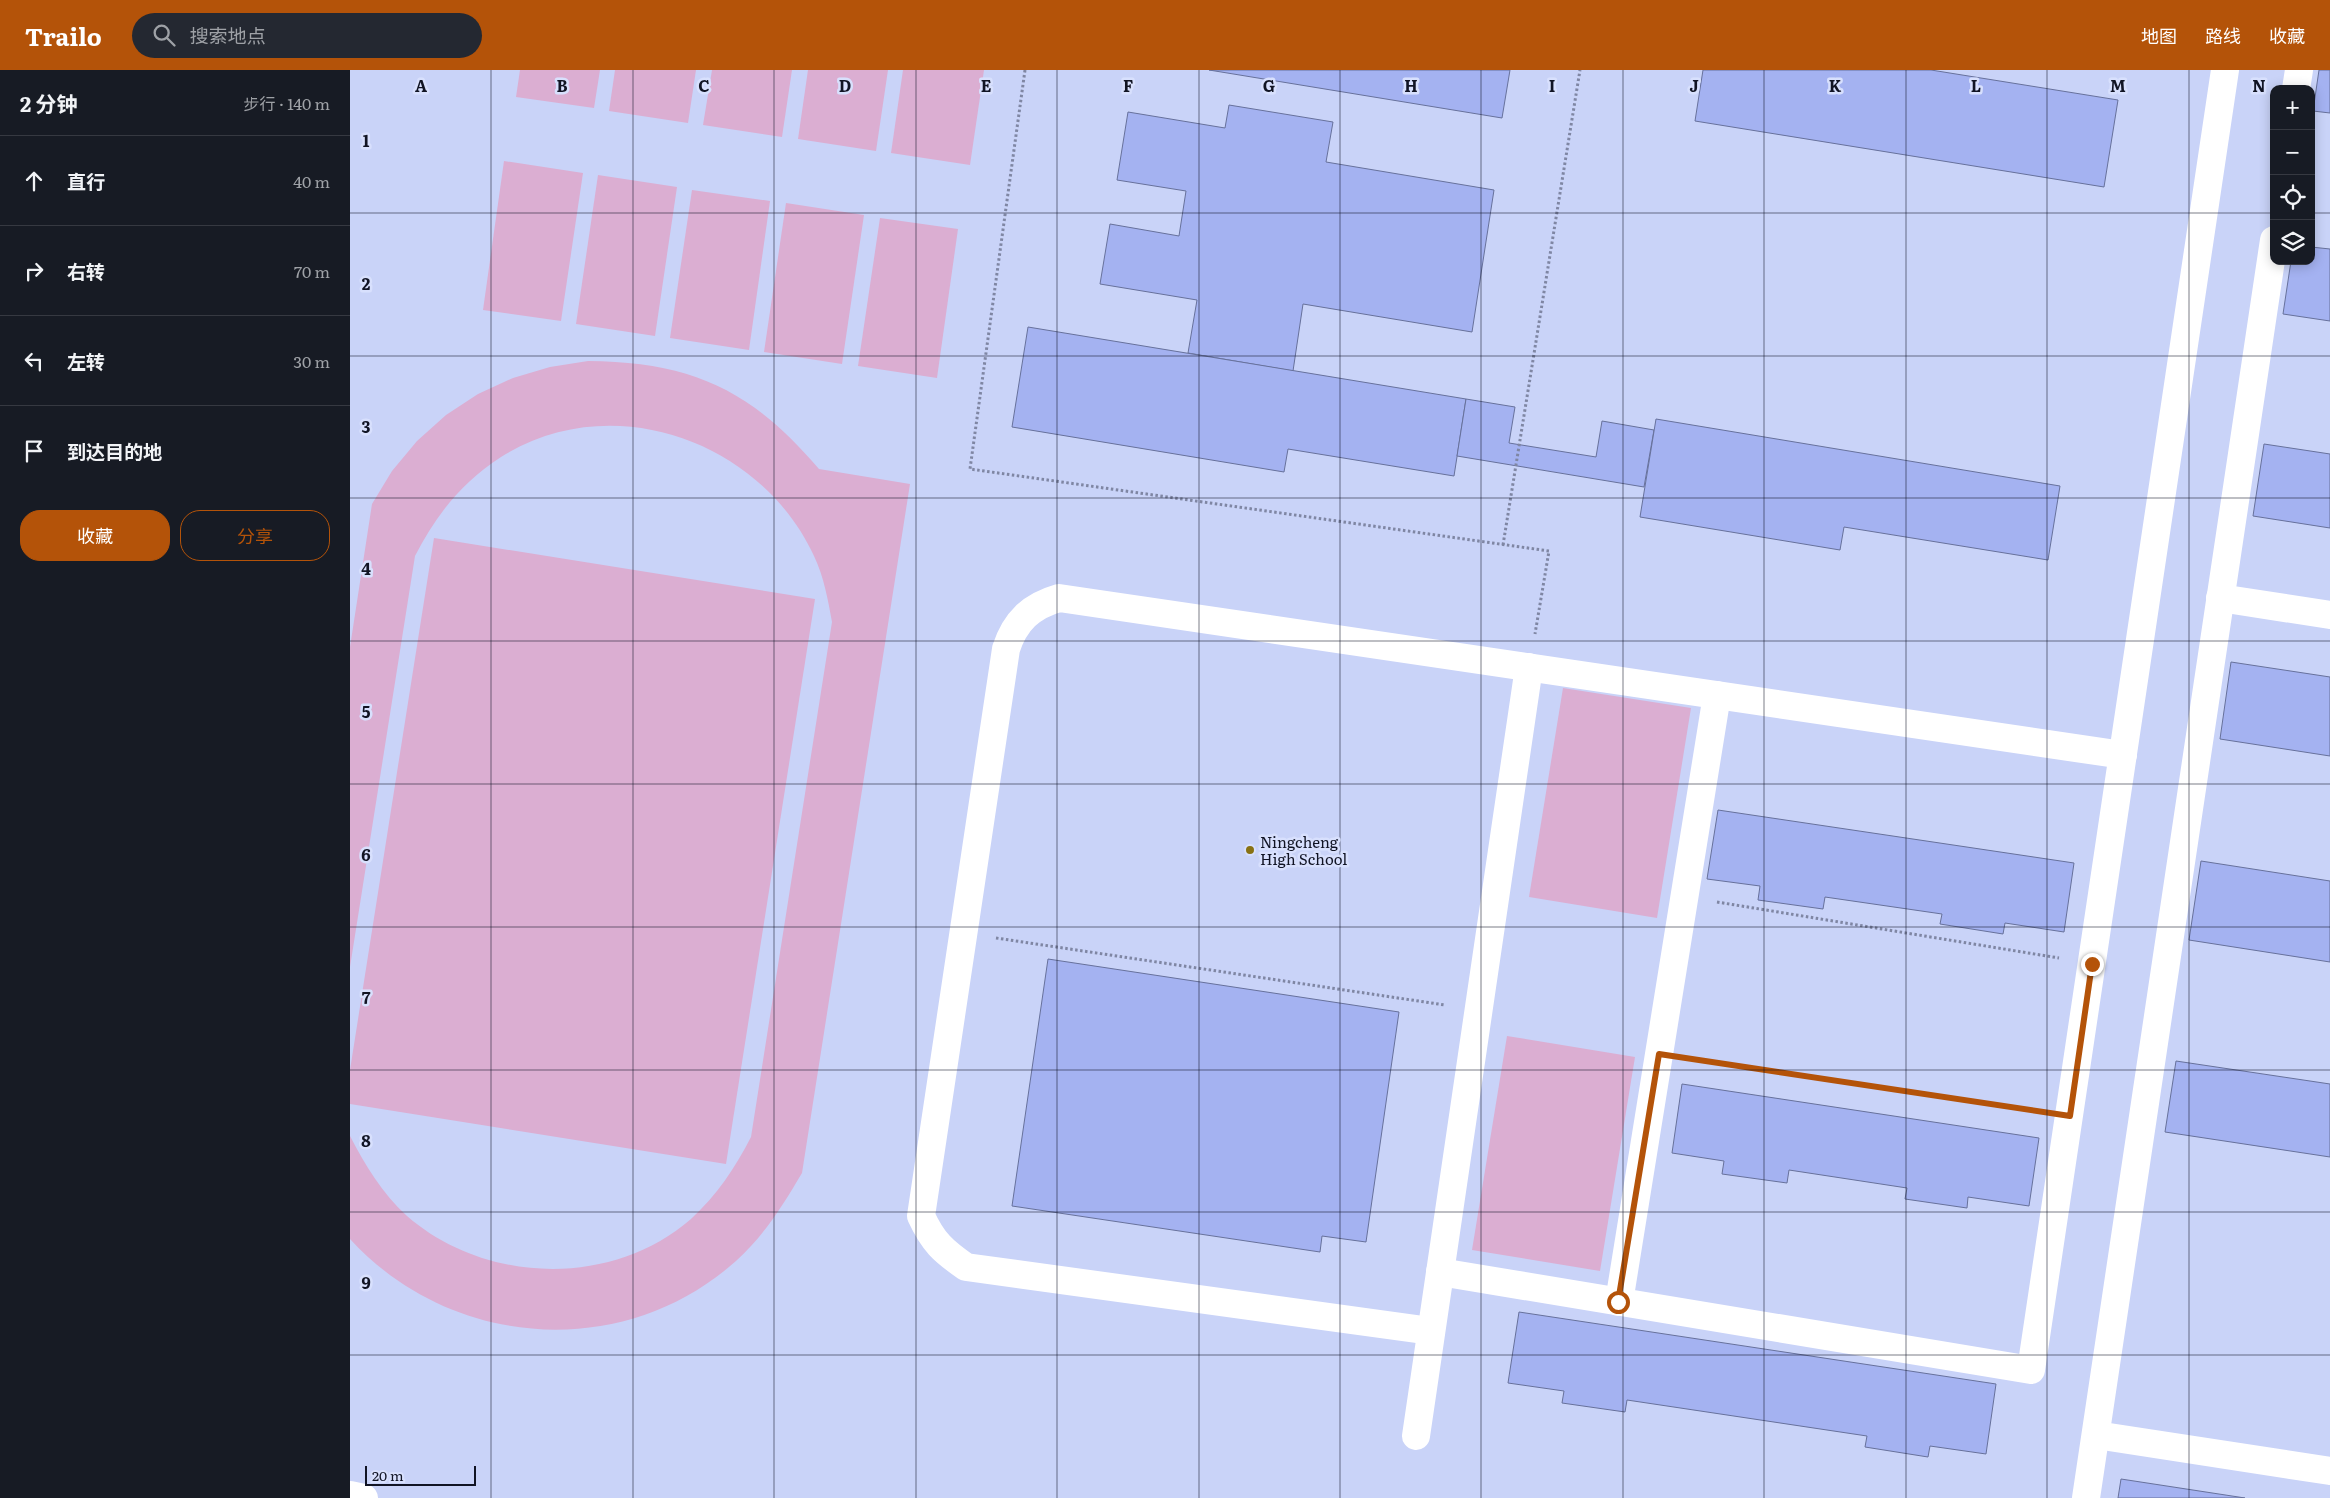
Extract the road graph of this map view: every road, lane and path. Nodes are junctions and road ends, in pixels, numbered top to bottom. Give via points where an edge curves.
1 (1025, 70) edge
2 (1580, 70) edge
3 (2225, 70) edge
4 (2299, 70) edge
5 (2297, 85) edge
6 (2270, 265) edge
7 (1502, 544) junction
8 (2220, 598) junction
9 (2330, 615) edge
10 (1529, 667) junction
11 (1717, 695) junction
12 (2123, 755) junction
13 (1684, 896) junction
14 (963, 933) junction
15 (2092, 964) junction
16 (1479, 1010) junction
17 (1659, 1054) junction
18 (2070, 1116) junction
19 (1440, 1272) junction
20 (1618, 1302) junction
21 (1431, 1331) junction
22 (2096, 1435) junction
23 (1416, 1436) dead end
24 (2330, 1471) edge
25 (350, 1495) edge
26 (364, 1498) edge
27 (2086, 1498) edge

1 - 7 path via 970,469
2 - 7 path
3 - 12 street
4 - 5 street
6 - 8 street
7 - 10 path via 1549,551
8 - 9 street
8 - 22 street
10 - 11 street
10 - 14 street via 1059,598 1044,602 1019,621 1006,649
10 - 16 street
11 - 12 street
11 - 13 street
12 - 15 street
13 - 15 path
13 - 17 street
14 - 16 path
14 - 21 street via 921,1216 942,1251 966,1267
15 - 18 street
16 - 19 street
17 - 18 path
17 - 20 street
18 - 20 street via 2032,1370
19 - 20 street
19 - 21 street
21 - 23 street
22 - 24 street
22 - 27 street
25 - 26 street

